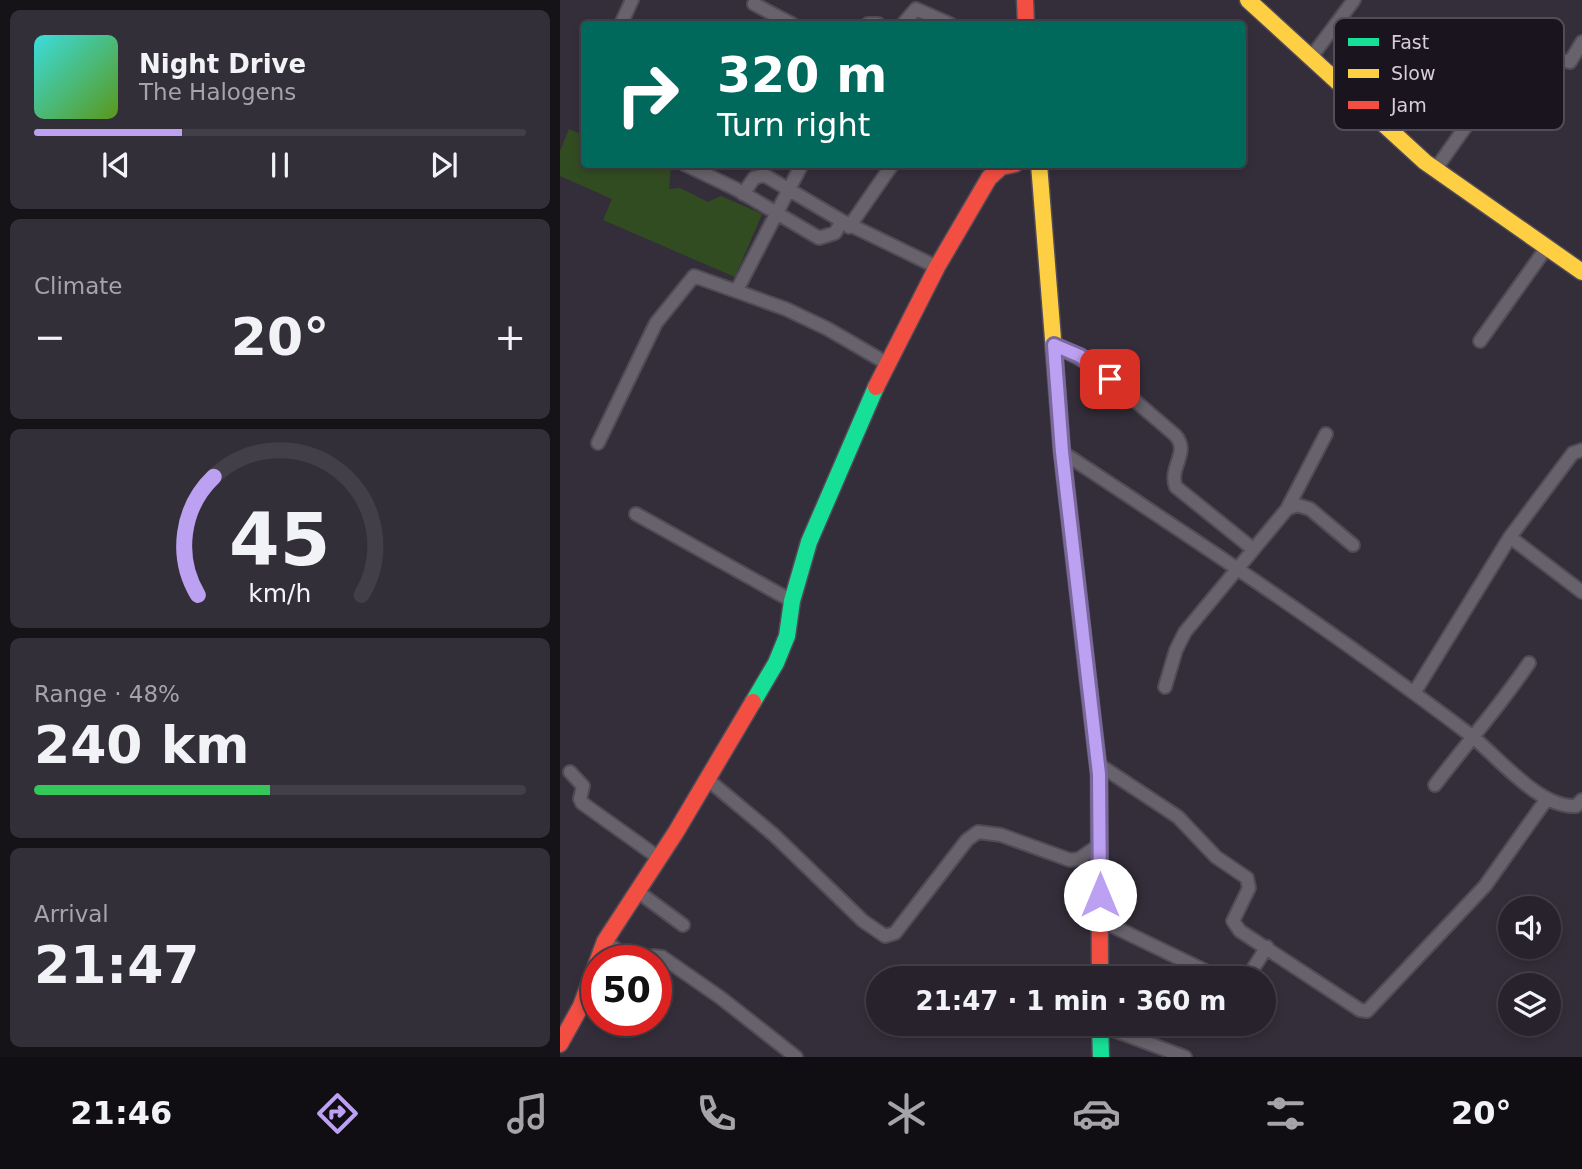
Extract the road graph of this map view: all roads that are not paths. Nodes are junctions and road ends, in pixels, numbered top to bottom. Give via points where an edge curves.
1 (632, 0) edge
2 (1025, 0) edge
3 (1248, 0) edge
4 (1354, 0) edge
5 (754, 4) dead end
6 (1340, 18) edge
7 (622, 21) edge
8 (786, 21) edge
9 (906, 21) edge
10 (943, 21) edge
11 (1026, 21) edge
12 (1334, 27) edge
13 (1582, 42) edge
14 (1312, 56) junction
15 (1564, 61) edge
16 (1334, 80) edge
17 (1388, 130) edge
18 (1466, 130) edge
19 (692, 168) edge
20 (800, 168) edge
21 (889, 168) edge
22 (1000, 168) edge
23 (1039, 168) edge
24 (1434, 170) junction
25 (790, 190) junction
26 (743, 194) junction
27 (779, 215) junction
28 (846, 224) junction
29 (1547, 247) junction
30 (937, 267) junction
31 (1582, 272) edge
32 (737, 290) junction
33 (1480, 341) dead end
34 (1054, 345) junction
35 (888, 364) junction
36 (1326, 434) dead end
37 (598, 443) dead end
38 (1582, 450) edge
39 (1062, 452) junction
40 (1287, 509) junction
41 (636, 514) dead end
42 (1510, 537) junction
43 (1353, 545) dead end
44 (1253, 549) junction
45 (1238, 568) junction
46 (1582, 592) edge
47 (792, 601) junction
48 (1529, 663) dead end
49 (1165, 687) dead end
50 (1414, 693) junction
51 (1472, 736) junction
52 (1098, 764) junction
53 (570, 772) dead end
54 (707, 779) junction
55 (1435, 785) dead end
56 (1546, 800) junction
57 (1582, 800) edge
58 (1099, 845) junction
59 (659, 858) junction
60 (637, 891) junction
61 (1100, 920) junction
62 (683, 925) dead end
63 (605, 941) junction
64 (610, 945) edge
65 (1267, 947) junction
66 (672, 964) edge
67 (1100, 966) edge
68 (1195, 966) edge
69 (1255, 966) edge
70 (1100, 1036) edge
71 (1131, 1036) edge
72 (560, 1044) edge
73 (796, 1057) edge
74 (1101, 1057) edge
75 (1185, 1057) edge

1 - 7 street
2 - 11 street
3 - 14 street
4 - 6 street
5 - 8 street
9 - 10 street via 916,9
12 - 14 street
13 - 15 street via 1570,62
14 - 16 street
17 - 24 street
18 - 24 street
19 - 26 street
20 - 25 street
21 - 28 street
22 - 30 street via 989,177
23 - 34 street
24 - 29 street
25 - 26 street via 761,174
25 - 27 street
25 - 28 street
26 - 27 street
27 - 28 street via 820,238
27 - 32 street
28 - 30 street
29 - 31 street
29 - 33 street
30 - 35 street
32 - 35 street via 828,329
32 - 37 street via 694,276 656,323
34 - 39 street
34 - 44 street via 1098,369 1181,441 1173,477 1176,487
35 - 47 street via 824,503
36 - 40 street
38 - 42 street via 1573,453
39 - 45 street
39 - 52 street
40 - 43 street via 1297,505 1310,509
40 - 44 street
41 - 47 street
42 - 46 street
42 - 50 street
44 - 45 street
45 - 49 street via 1185,632
45 - 50 street
47 - 54 street via 780,656
48 - 51 street via 1497,710
50 - 51 street
51 - 55 street
51 - 56 street
52 - 58 street
52 - 65 street via 1178,817 1216,857 1247,878 1249,888 1233,921 1240,931
53 - 59 street via 583,786 582,803
54 - 58 street via 885,936 895,933 978,832 1001,835 1070,860
54 - 59 street
56 - 57 street via 1576,806
56 - 65 street via 1485,886 1367,1011 1352,1006
58 - 61 street
59 - 60 street
60 - 62 street
60 - 63 street
61 - 67 street
61 - 68 street
63 - 64 street
63 - 72 street via 581,1006
65 - 69 street
66 - 73 street
70 - 74 street
71 - 75 street

